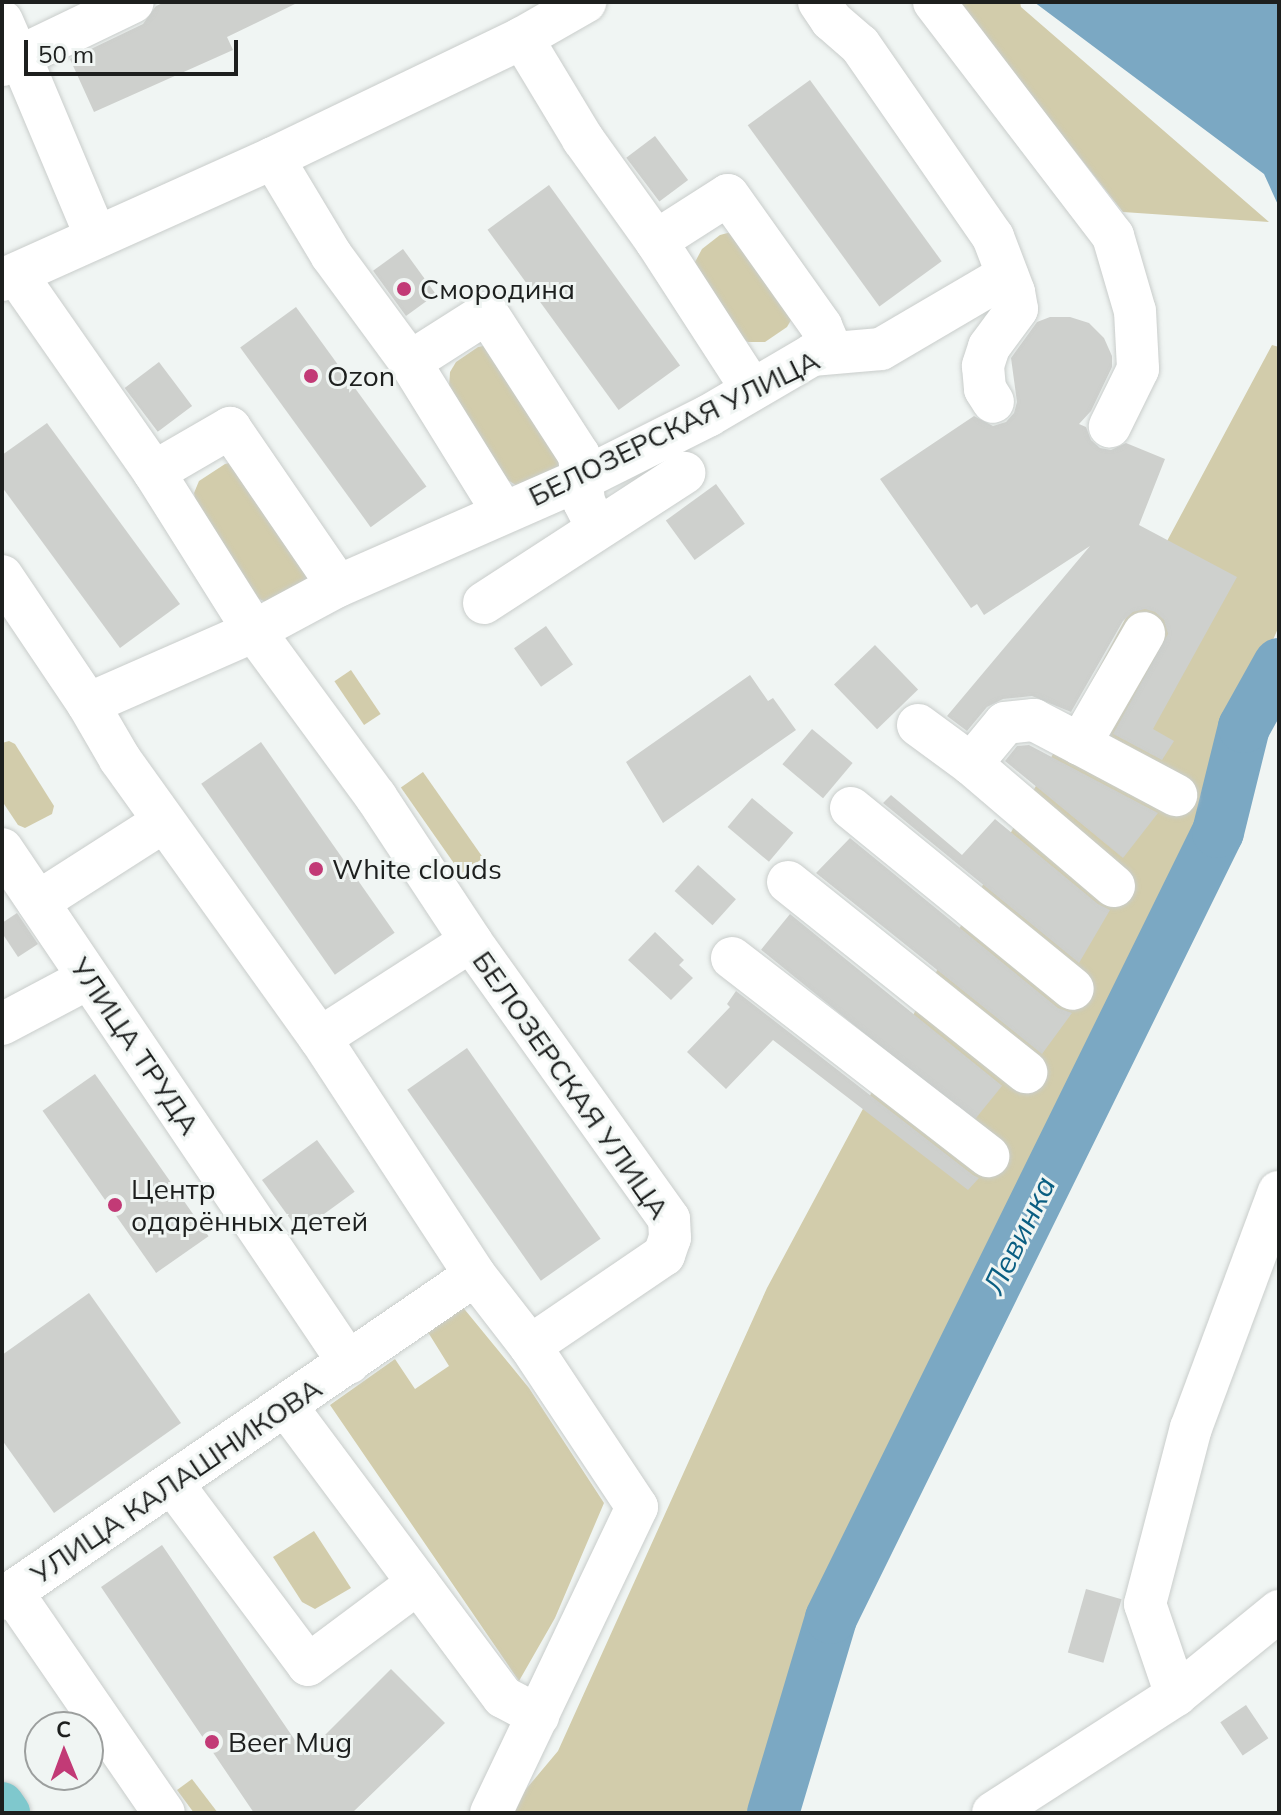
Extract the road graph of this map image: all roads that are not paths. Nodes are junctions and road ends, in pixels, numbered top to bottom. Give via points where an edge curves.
1 (133, 2) edge
2 (585, 2) edge
3 (819, 2) edge
4 (934, 2) edge
5 (522, 38) junction
6 (8, 54) edge
7 (273, 158) junction
8 (96, 237) junction
9 (656, 241) junction
10 (1007, 275) junction
11 (9, 277) edge
12 (831, 350) junction
13 (410, 362) junction
14 (751, 388) junction
15 (993, 402) dead end
16 (1110, 426) dead end
17 (154, 472) junction
18 (684, 473) dead end
19 (582, 479) junction
20 (503, 512) junction
21 (597, 528) junction
22 (2, 576) edge
23 (338, 586) junction
24 (484, 603) dead end
25 (254, 631) junction
26 (1144, 633) dead end
27 (88, 704) junction
28 (918, 725) dead end
29 (1080, 744) junction
30 (971, 764) junction
31 (1176, 795) dead end
32 (851, 808) dead end
33 (163, 822) junction
34 (2, 849) edge
35 (788, 882) dead end
36 (1114, 886) dead end
37 (38, 902) junction
38 (471, 941) junction
39 (732, 958) dead end
40 (89, 978) junction
41 (1073, 989) dead end
42 (2, 1024) edge
43 (320, 1038) junction
44 (1026, 1072) dead end
45 (988, 1156) dead end
46 (1279, 1192) edge
47 (475, 1275) junction
48 (530, 1346) junction
49 (349, 1363) junction
50 (286, 1406) junction
51 (172, 1483) junction
52 (418, 1583) junction
53 (7, 1595) edge
54 (1279, 1611) edge
55 (1176, 1695) junction
56 (538, 1716) junction
57 (2, 1804) edge
58 (8, 1813) edge
59 (164, 1813) edge
60 (491, 1813) edge
61 (993, 1813) edge

1 - 6 street
2 - 5 street, БЕЛОЗЕРСКАЯ УЛИЦА
3 - 10 street via 860,45 993,237
4 - 16 street via 1113,236 1135,311 1138,369
5 - 7 street, БЕЛОЗЕРСКАЯ УЛИЦА
5 - 9 street via 583,139
6 - 8 street
7 - 8 street, БЕЛОЗЕРСКАЯ УЛИЦА
7 - 13 street via 332,256
8 - 11 street, БЕЛОЗЕРСКАЯ УЛИЦА
9 - 12 street via 728,195 821,326
9 - 14 street
10 - 12 street, БЕЛОЗЕРСКАЯ УЛИЦА via 881,349
10 - 15 street via 1017,309 989,347 983,366 985,389
11 - 17 street, БЕЛОЗЕРСКАЯ УЛИЦА
12 - 14 street, БЕЛОЗЕРСКАЯ УЛИЦА
13 - 19 street via 487,313 579,455
13 - 20 street
14 - 19 street, БЕЛОЗЕРСКАЯ УЛИЦА via 708,416
17 - 23 street via 230,428
17 - 25 street, БЕЛОЗЕРСКАЯ УЛИЦА
18 - 21 street
19 - 20 street, БЕЛОЗЕРСКАЯ УЛИЦА
19 - 21 street via 584,502
20 - 23 street, БЕЛОЗЕРСКАЯ УЛИЦА
21 - 24 street
22 - 27 street
23 - 25 street, БЕЛОЗЕРСКАЯ УЛИЦА
25 - 27 street, БЕЛОЗЕРСКАЯ УЛИЦА
25 - 38 street, БЕЛОЗЕРСКАЯ УЛИЦА via 376,797
26 - 29 street
27 - 33 street
28 - 30 street
29 - 30 street via 1034,720 1005,723
29 - 31 street
30 - 36 street
32 - 41 street
33 - 37 street
33 - 43 street
34 - 37 street, УЛИЦА ТРУДА
35 - 44 street
37 - 40 street, УЛИЦА ТРУДА
38 - 43 street
38 - 48 street, БЕЛОЗЕРСКАЯ УЛИЦА via 669,1219 664,1255
39 - 45 street
40 - 42 street
40 - 49 street, УЛИЦА ТРУДА
43 - 47 street
46 - 55 street via 1191,1428 1145,1604
47 - 48 street
47 - 49 street, УЛИЦА КАЛАШНИКОВА
48 - 56 street via 637,1507
49 - 50 street, УЛИЦА КАЛАШНИКОВА
50 - 51 street, УЛИЦА КАЛАШНИКОВА
50 - 52 street
51 - 52 street via 308,1665
51 - 53 street, УЛИЦА КАЛАШНИКОВА
52 - 56 street via 503,1697
53 - 59 street
54 - 55 street
55 - 61 street
56 - 60 street
57 - 58 main road

